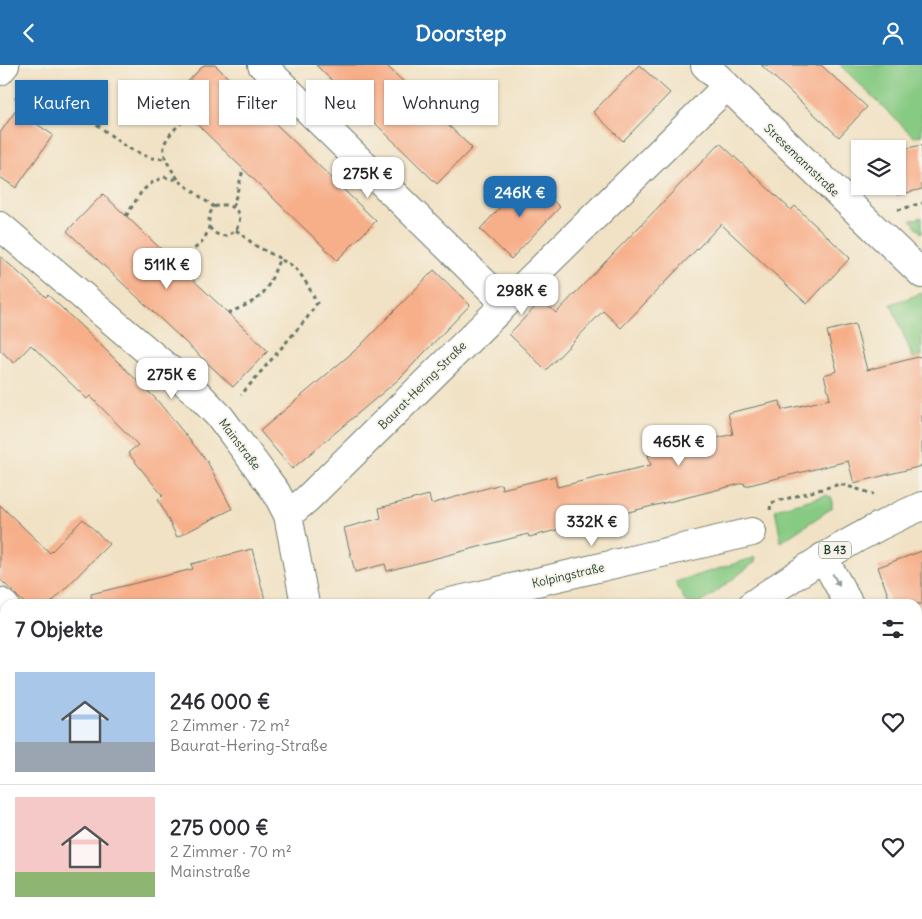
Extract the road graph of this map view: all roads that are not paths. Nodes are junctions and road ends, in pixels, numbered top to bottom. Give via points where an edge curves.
1 (4, 65) edge
2 (262, 65) edge
3 (705, 65) edge
4 (0, 71) edge
5 (727, 86) junction
6 (0, 226) edge
7 (922, 274) edge
8 (504, 303) junction
9 (922, 506) edge
10 (288, 515) junction
11 (752, 532) dead end
12 (823, 557) junction
13 (304, 599) edge
14 (464, 599) edge
15 (760, 599) edge
16 (846, 599) edge

1 - 4 street
2 - 8 street
3 - 5 street, Stresemannstraße
5 - 7 street, Stresemannstraße
5 - 8 street, Baurat-Hering-Straße
6 - 10 street, Mainstraße via 196,392 221,418 276,492
8 - 10 street, Baurat-Hering-Straße
9 - 12 street, B 43 via 890,519
10 - 13 street, Mainstraße
11 - 14 street, Kolpingstraße
12 - 15 street, B 43
12 -> 16 street

